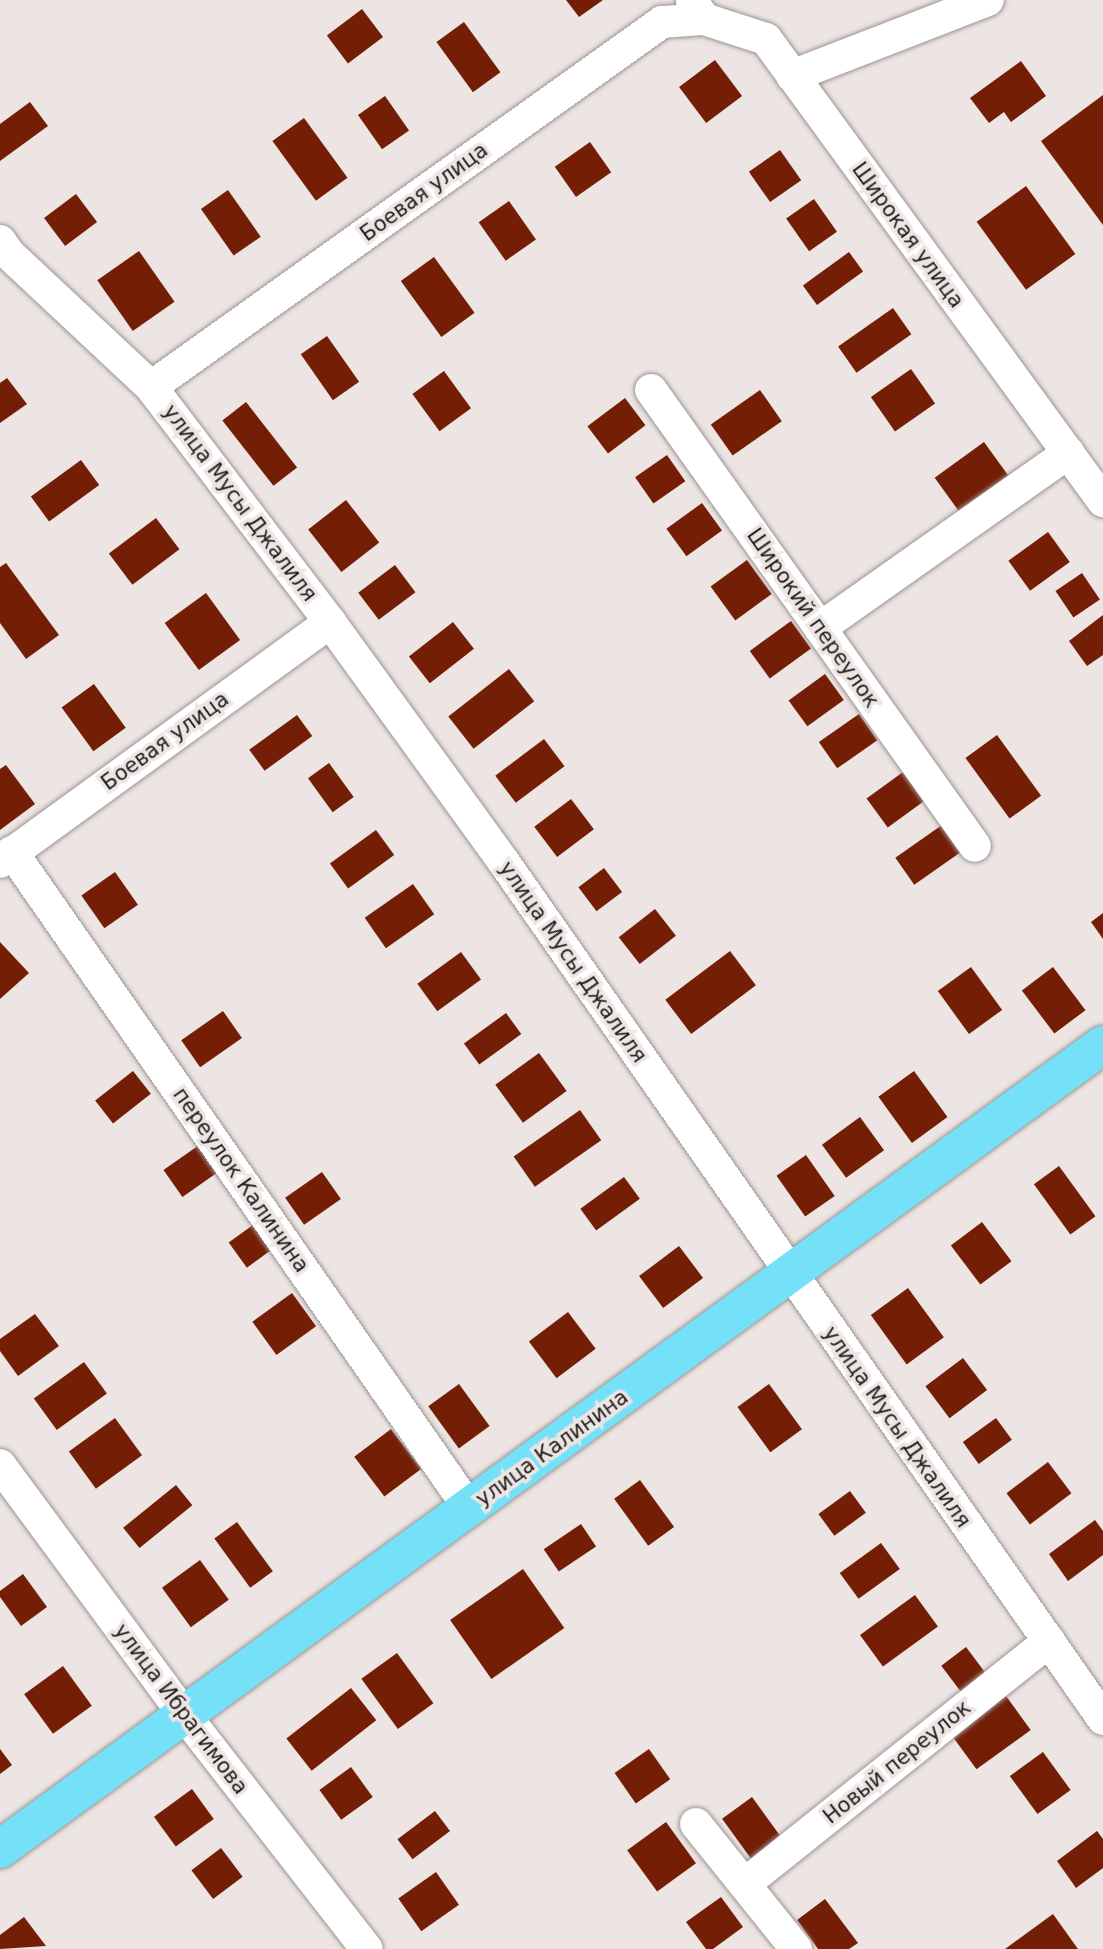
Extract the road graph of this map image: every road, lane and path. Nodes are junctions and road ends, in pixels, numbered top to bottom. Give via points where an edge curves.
1 (988, 0) edge
2 (697, 10) edge
3 (792, 76) junction
4 (0, 242) edge
5 (151, 387) junction
6 (651, 390) dead end
7 (1068, 453) junction
8 (1103, 501) edge
9 (330, 622) junction
10 (820, 628) junction
11 (975, 846) dead end
12 (6, 857) edge
13 (1103, 1045) edge
14 (790, 1275) junction
15 (0, 1465) edge
16 (469, 1508) junction
17 (1049, 1641) junction
18 (183, 1713) junction
19 (1103, 1719) edge
20 (696, 1824) dead end
21 (0, 1849) edge
22 (746, 1883) junction
23 (367, 1949) edge
24 (796, 1949) edge

1 - 3 street
2 - 3 street, Широкая улица via 766,39
2 - 5 street, Боевая улица via 662,22
3 - 7 street, Широкая улица
4 - 5 street, улица Мусы Джалиля
5 - 9 street, улица Мусы Джалиля
6 - 10 street, Широкий переулок
7 - 8 street, Широкая улица
7 - 10 street
9 - 12 street, Боевая улица
9 - 14 street, улица Мусы Джалиля
10 - 11 street, Широкий переулок
12 - 16 street, переулок Калинина
13 - 14 main road, улица Калинина
14 - 16 main road, улица Калинина
14 - 17 street, улица Мусы Джалиля
15 - 18 street, улица Ибрагимова
16 - 18 main road, улица Калинина
17 - 19 street, улица Мусы Джалиля
17 - 22 street, Новый переулок
18 - 21 main road, улица Калинина
18 - 23 street, улица Ибрагимова
20 - 22 street
22 - 24 street

